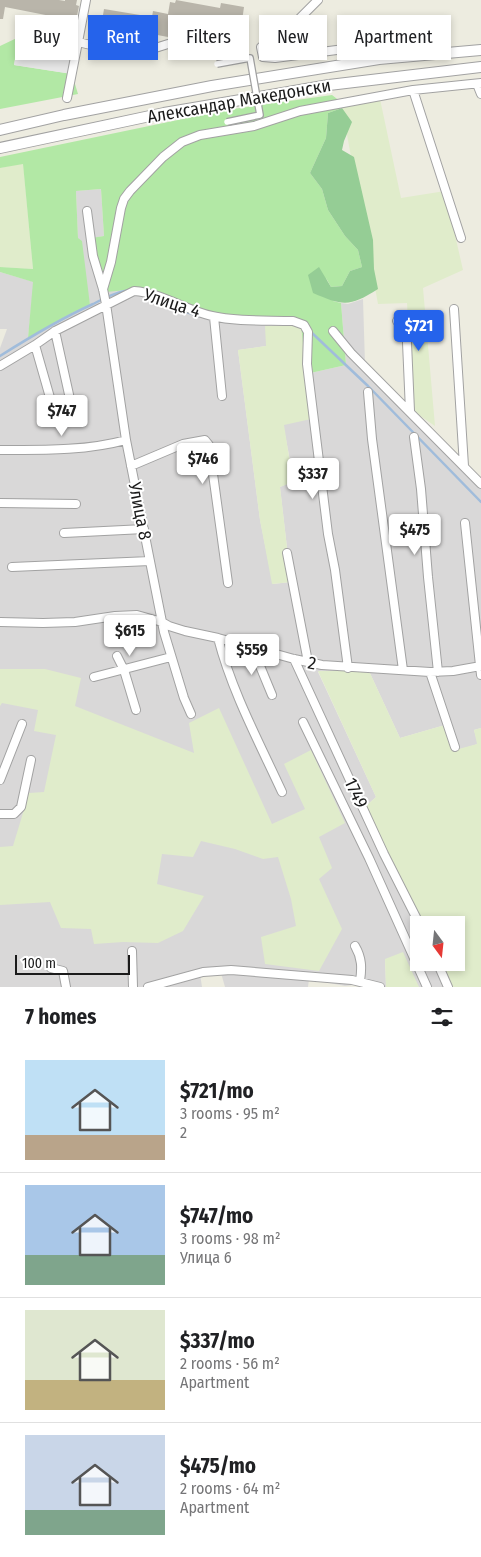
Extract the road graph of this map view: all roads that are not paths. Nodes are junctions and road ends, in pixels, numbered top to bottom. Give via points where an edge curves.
1 (86, 0) edge
2 (318, 0) edge
3 (78, 42) joint
4 (168, 44) edge
5 (337, 50) edge
6 (481, 50) edge
7 (74, 60) edge
8 (217, 64) dead end
9 (481, 67) edge
10 (479, 84) edge
11 (414, 90) junction
12 (481, 94) edge
13 (67, 98) dead end
14 (227, 122) dead end
15 (0, 130) edge
16 (0, 148) edge
17 (86, 211) dead end
18 (461, 238) dead end
19 (103, 289) junction
20 (106, 304) junction
21 (454, 308) dead end
22 (214, 317) junction
23 (397, 321) dead end
24 (55, 331) junction
25 (333, 331) dead end
26 (35, 345) junction
27 (0, 366) edge
28 (368, 392) dead end
29 (222, 396) dead end
30 (70, 399) dead end
31 (51, 401) dead end
32 (410, 411) junction
33 (414, 437) dead end
34 (126, 440) junction
35 (0, 450) edge
36 (131, 466) junction
37 (464, 466) junction
38 (481, 484) edge
39 (0, 503) edge
40 (76, 504) dead end
41 (466, 523) dead end
42 (144, 529) junction
43 (64, 533) dead end
44 (287, 553) dead end
45 (150, 561) junction
46 (12, 567) dead end
47 (228, 583) dead end
48 (0, 622) edge
49 (162, 622) junction
50 (218, 638) junction
51 (253, 649) junction
52 (117, 656) dead end
53 (172, 658) junction
54 (294, 659) junction
55 (308, 662) junction
56 (348, 668) junction
57 (480, 669) edge
58 (124, 670) junction
59 (402, 670) junction
60 (434, 672) junction
61 (94, 677) dead end
62 (272, 696) dead end
63 (136, 710) dead end
64 (191, 714) dead end
65 (303, 722) dead end
66 (22, 724) dead end
67 (455, 747) dead end
68 (31, 760) dead end
69 (0, 780) edge
70 (282, 792) dead end
71 (0, 814) edge
72 (415, 916) edge
73 (355, 946) dead end
74 (132, 951) dead end
75 (51, 968) dead end
76 (441, 971) edge
77 (355, 983) edge
78 (66, 987) edge
79 (133, 987) edge
80 (148, 987) edge
81 (380, 987) edge
82 (427, 987) edge
83 (448, 987) edge

1 - 3 street
2 - 5 street via 287,31 261,48 263,57
3 - 4 street via 133,55
6 - 15 street, Александар Македонски via 379,59 222,85
7 - 13 street
8 - 14 street, bridge via 250,58 259,106 260,116
9 - 16 street, Александар Македонски via 319,87 164,113
10 - 11 street
10 - 12 street
11 - 18 street
11 - 19 street via 300,111 254,126 200,135 182,142 163,157 124,199
17 - 19 street, Улица 8 via 93,256
19 - 20 street, Улица 8
20 - 22 street, Улица 4 via 134,291 145,292
20 - 24 street, Улица 4
20 - 34 street, Улица 8
21 - 37 street
22 - 29 street
22 - 56 street, Улица 4 via 293,321 304,325 308,332 308,373
23 - 32 street via 406,320
24 - 26 street, Улица 4
24 - 30 street
25 - 32 street
26 - 27 street, Улица 4
26 - 31 street
28 - 59 street
32 - 37 street
33 - 60 street via 421,489
34 - 35 street via 78,448
34 - 36 street, Улица 8
36 - 42 street, Улица 8
36 - 47 street via 183,444 204,440 209,445
37 - 38 street
39 - 40 street
41 - 57 street
42 - 43 street
42 - 45 street, Улица 8
44 - 55 street
45 - 46 street
45 - 49 street, Улица 8
48 - 49 street, 2 via 67,622 137,615
49 - 50 street, 2
49 - 53 street, Улица 8
50 - 51 street, 2
50 - 70 street via 234,689
51 - 54 street, 2
51 - 62 street
52 - 58 street
53 - 58 street
53 - 64 street, Улица 8
54 - 55 street, 2
54 - 72 street, 1749
55 - 56 street, 2
56 - 59 street, 2
57 - 60 street, 2
58 - 61 street
58 - 63 street
59 - 60 street, 2
60 - 67 street
65 - 82 street via 370,858
66 - 69 street
68 - 71 street via 21,807 14,814
73 - 77 street via 362,968
74 - 79 street
75 - 78 street via 63,971
76 - 83 street
77 - 80 street via 218,970
77 - 81 street

